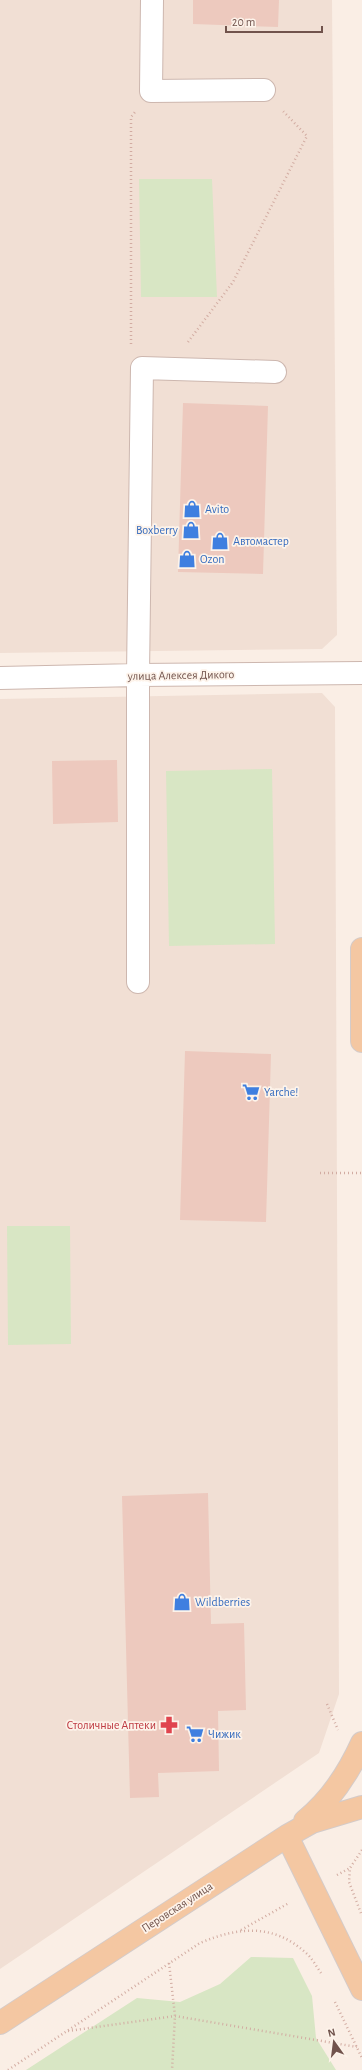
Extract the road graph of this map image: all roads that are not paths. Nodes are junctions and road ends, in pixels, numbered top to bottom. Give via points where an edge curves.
1 (152, 0) edge
2 (264, 90) road end
3 (274, 372) dead end
4 (362, 674) edge
5 (138, 675) junction
6 (0, 678) edge
7 (362, 949) edge
8 (138, 982) dead end
9 (362, 1041) edge
10 (362, 1743) edge
11 (362, 1807) edge
12 (286, 1836) junction
13 (362, 1990) edge
14 (0, 2023) edge

1 - 2 street via 151,92
3 - 5 street via 142,368
4 - 5 street, улица Алексея Дикого
5 - 6 street, улица Алексея Дикого
5 - 8 street
7 - 9 main road
10 - 12 main road via 338,1788 317,1811
11 - 12 main road, Перовская улица via 312,1822
12 - 13 main road
12 - 14 main road, Перовская улица

